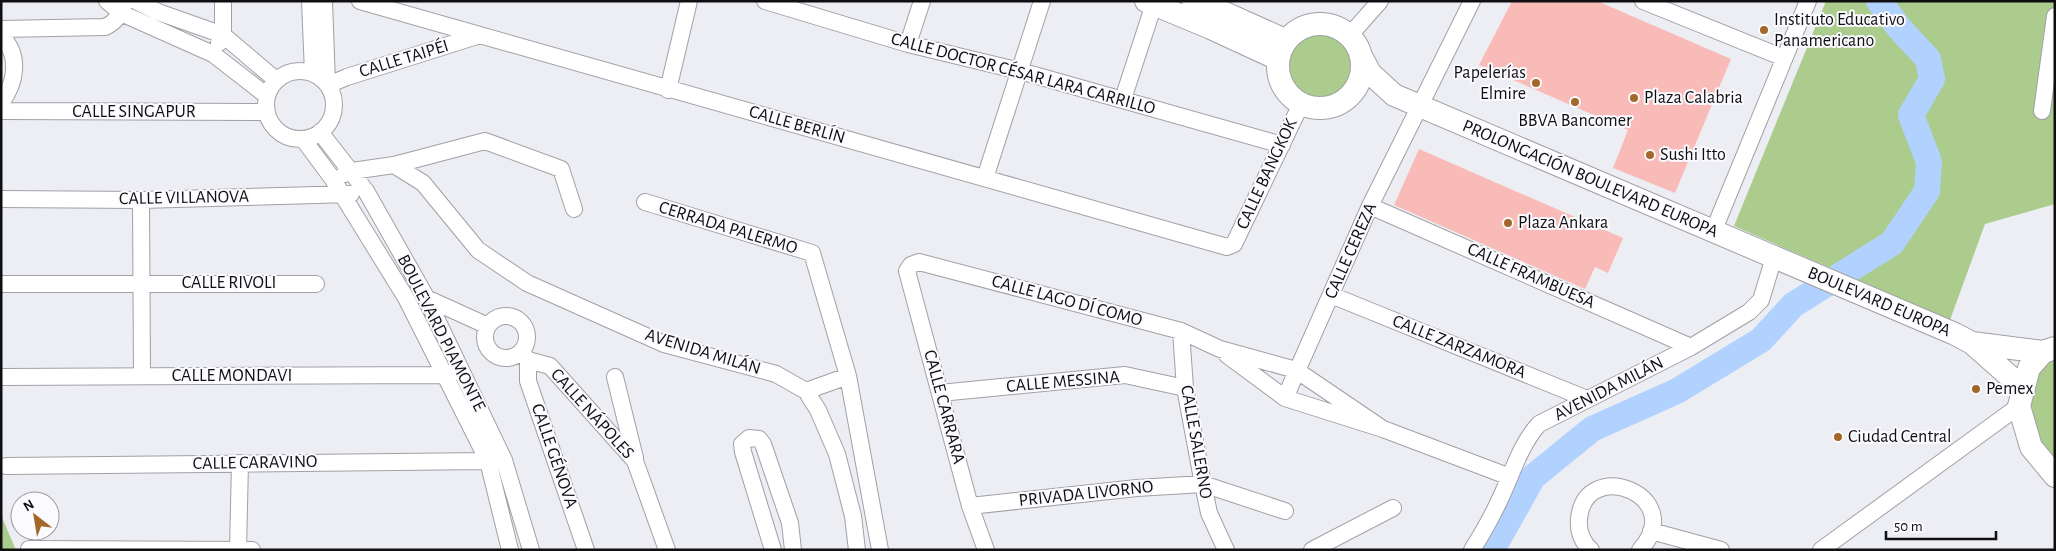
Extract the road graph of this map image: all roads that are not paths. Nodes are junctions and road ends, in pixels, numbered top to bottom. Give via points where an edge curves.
1 (107, 1) edge
2 (136, 1) edge
3 (223, 1) edge
4 (310, 1) edge
5 (324, 1) edge
6 (360, 1) edge
7 (689, 1) edge
8 (766, 1) edge
9 (922, 1) edge
10 (1042, 1) edge
11 (1193, 1) edge
12 (1380, 1) edge
13 (1472, 1) edge
14 (1643, 1) edge
15 (1808, 1) edge
16 (1152, 3) edge
17 (803, 6) edge
18 (123, 7) edge
19 (2055, 16) edge
20 (1215, 19) junction
21 (1, 29) edge
22 (480, 35) junction
23 (1350, 35) junction
24 (1, 36) edge
25 (223, 36) junction
26 (908, 44) junction
27 (1281, 50) junction
28 (213, 54) junction
29 (1362, 58) junction
30 (1784, 58) junction
31 (1020, 70) junction
32 (313, 73) junction
33 (276, 80) junction
34 (328, 84) junction
35 (668, 90) junction
36 (1351, 94) junction
37 (1394, 95) junction
38 (267, 96) junction
39 (1123, 99) junction
40 (1, 102) edge
41 (1300, 104) junction
42 (1421, 106) junction
43 (1, 111) edge
44 (2042, 111) dead end
45 (266, 112) junction
46 (320, 132) junction
47 (303, 139) junction
48 (1282, 145) junction
49 (394, 165) junction
50 (352, 171) junction
51 (332, 178) junction
52 (985, 178) junction
53 (366, 191) junction
54 (343, 196) junction
55 (1, 199) edge
56 (141, 200) junction
57 (645, 202) dead end
58 (1370, 206) junction
59 (574, 209) dead end
60 (1713, 232) junction
61 (1234, 244) joint
62 (1780, 260) junction
63 (911, 264) joint
64 (142, 283) junction
65 (1, 284) edge
66 (316, 284) dead end
67 (1331, 295) junction
68 (426, 297) junction
69 (406, 298) junction
70 (488, 326) junction
71 (1180, 330) junction
72 (1972, 343) junction
73 (1691, 347) junction
74 (1220, 349) junction
75 (524, 356) junction
76 (461, 369) junction
77 (1296, 370) junction
78 (2034, 373) edge
79 (445, 375) junction
80 (142, 376) junction
81 (848, 376) junction
82 (1, 377) edge
83 (615, 377) dead end
84 (1185, 388) junction
85 (806, 391) junction
86 (940, 393) junction
87 (1285, 398) junction
88 (1587, 399) junction
89 (1383, 429) junction
90 (496, 460) junction
91 (635, 461) junction
92 (240, 463) junction
93 (6, 466) dead end
94 (2055, 476) edge
95 (1510, 477) junction
96 (1203, 484) junction
97 (970, 506) junction
98 (1393, 508) dead end
99 (1285, 511) dead end
100 (872, 514) junction
101 (853, 516) junction
102 (1651, 531) junction
103 (29, 549) edge
104 (238, 550) edge
105 (252, 550) edge
106 (510, 550) edge
107 (531, 550) edge
108 (586, 550) edge
109 (667, 550) edge
110 (774, 550) edge
111 (793, 550) edge
112 (858, 550) edge
113 (880, 550) edge
114 (986, 550) edge
115 (1226, 550) edge
116 (1312, 550) edge
117 (1472, 550) edge
118 (1591, 550) edge
119 (1640, 550) edge
120 (1722, 550) edge
121 (1821, 550) edge

1 - 18 street
2 - 25 street
3 - 25 street
4 - 32 street
5 - 34 street
6 - 22 street, CALLE BERLÍN
7 - 35 street
8 - 17 street, CALLE DOCTOR CÉSAR LARA CARRILLO
9 - 26 street
10 - 31 street
11 - 20 main road
12 - 23 street
13 - 42 street, CALLE CEREZA
14 - 30 street
15 - 30 street
16 - 20 main road
16 - 39 street
17 - 26 street, CALLE DOCTOR CÉSAR LARA CARRILLO
18 - 21 street via 113,23 105,27
18 - 28 street
19 - 44 street
20 - 27 main road
22 - 34 street, CALLE TAIPÉI
22 - 35 street, CALLE BERLÍN
23 - 27 main road via 1324,23 1309,25 1296,30
23 - 29 main road
24 - 40 street via 11,51 14,78
25 - 28 street
25 - 33 street
26 - 31 street, CALLE DOCTOR CÉSAR LARA CARRILLO
27 - 41 main road via 1277,72 1282,85
28 - 38 street
29 - 36 main road via 1361,76
29 - 37 main road, PROLONGACIÓN BOULEVARD EUROPA via 1370,73
30 - 60 street
31 - 39 street, CALLE DOCTOR CÉSAR LARA CARRILLO
31 - 52 street
32 - 33 street via 294,71
32 - 34 street
33 - 38 street
34 - 46 street via 334,104 333,114
35 - 52 street, CALLE BERLÍN
36 - 37 main road, PROLONGACIÓN BOULEVARD EUROPA
36 - 41 main road via 1328,108
37 - 42 main road, PROLONGACIÓN BOULEVARD EUROPA
38 - 45 street
39 - 48 street, CALLE DOCTOR CÉSAR LARA CARRILLO
41 - 48 street, CALLE BANGKOK
42 - 58 street, CALLE CEREZA
42 - 60 main road, PROLONGACIÓN BOULEVARD EUROPA
43 - 45 street, CALLE SINGAPUR
45 - 47 street via 270,122 284,135
46 - 47 street
46 - 50 street, BOULEVARD PIAMONTE
47 - 51 street, BOULEVARD PIAMONTE
48 - 61 street, CALLE BANGKOK
49 - 50 street
49 - 59 street via 485,141 560,169
49 - 85 street, AVENIDA MILÁN via 423,183 478,250 528,283 664,344 776,374
50 - 51 street
50 - 53 street, BOULEVARD PIAMONTE
51 - 54 street, BOULEVARD PIAMONTE
52 - 61 street, CALLE BERLÍN via 1227,247
53 - 54 street, CALLE VILLANOVA
53 - 68 street, BOULEVARD PIAMONTE
54 - 56 street, CALLE VILLANOVA
54 - 69 street, BOULEVARD PIAMONTE
55 - 56 street, CALLE VILLANOVA
56 - 64 street
57 - 81 street, CERRADA PALERMO via 812,253
58 - 67 street, CALLE CEREZA
58 - 73 street, CALLE FRAMBUESA
60 - 62 main road, PROLONGACIÓN BOULEVARD EUROPA
62 - 72 main road, BOULEVARD EUROPA
62 - 73 street, AVENIDA MILÁN via 1761,300 1749,312
63 - 71 street, CALLE LAGO DÍ COMO via 918,262
63 - 86 street, CALLE CARRARA via 907,270
64 - 65 street, CALLE RIVOLI
64 - 66 street, CALLE RIVOLI
64 - 80 street
67 - 77 street, CALLE CEREZA
67 - 88 street, CALLE ZARZAMORA
68 - 69 street
68 - 70 street
68 - 76 street, BOULEVARD PIAMONTE
69 - 79 street, BOULEVARD PIAMONTE
70 - 75 street, CALLE NÁPOLES via 487,345 495,355 508,358
70 - 75 street via 499,317 513,317 519,321 526,332
71 - 74 street, CALLE LAGO DÍ COMO
71 - 84 street, CALLE SALERNO
72 - 78 main road, BOULEVARD EUROPA
72 - 78 main road, BOULEVARD EUROPA
73 - 88 street, AVENIDA MILÁN
74 - 77 street, CALLE LAGO DÍ COMO
74 - 87 street, CALLE LAGO DÍ COMO
75 - 91 street, CALLE NÁPOLES via 550,366
75 - 108 street, CALLE GÉNOVA via 528,381
76 - 79 street, CALLE MONDAVI
76 - 90 street, BOULEVARD PIAMONTE
77 - 87 street, CALLE CEREZA
77 - 89 street, CALLE LAGO DÍ COMO
78 - 94 main road via 2031,447
78 - 121 street
79 - 80 street, CALLE MONDAVI
79 - 90 street, BOULEVARD PIAMONTE
80 - 82 street, CALLE MONDAVI
81 - 85 street
81 - 100 street
83 - 91 street
84 - 86 street, CALLE MESSINA via 1125,376
84 - 96 street, CALLE SALERNO
85 - 101 street, AVENIDA MILÁN via 837,454
86 - 97 street, CALLE CARRARA
87 - 89 street, CALLE LAGO DÍ COMO
88 - 95 street, AVENIDA MILÁN via 1539,424 1529,435
89 - 95 street
90 - 92 street, CALLE CARAVINO
90 - 106 street, BOULEVARD PIAMONTE
90 - 107 street, BOULEVARD PIAMONTE
91 - 109 street, CALLE NÁPOLES
92 - 93 street, CALLE CARAVINO
92 - 104 street
95 - 117 street, AVENIDA MILÁN
96 - 97 street, PRIVADA LIVORNO
96 - 99 street
96 - 115 street, CALLE SALERNO via 1209,513
97 - 114 street, CALLE CARRARA
98 - 116 street
100 - 101 street
100 - 113 street
101 - 112 street, AVENIDA MILÁN
102 - 118 street via 1652,518 1641,496 1624,487 1605,487 1585,501 1580,513 1578,526
102 - 119 street
102 - 120 street
103 - 104 street
104 - 105 street
110 - 111 street via 743,452 742,444 749,438 759,439 763,444 790,523

